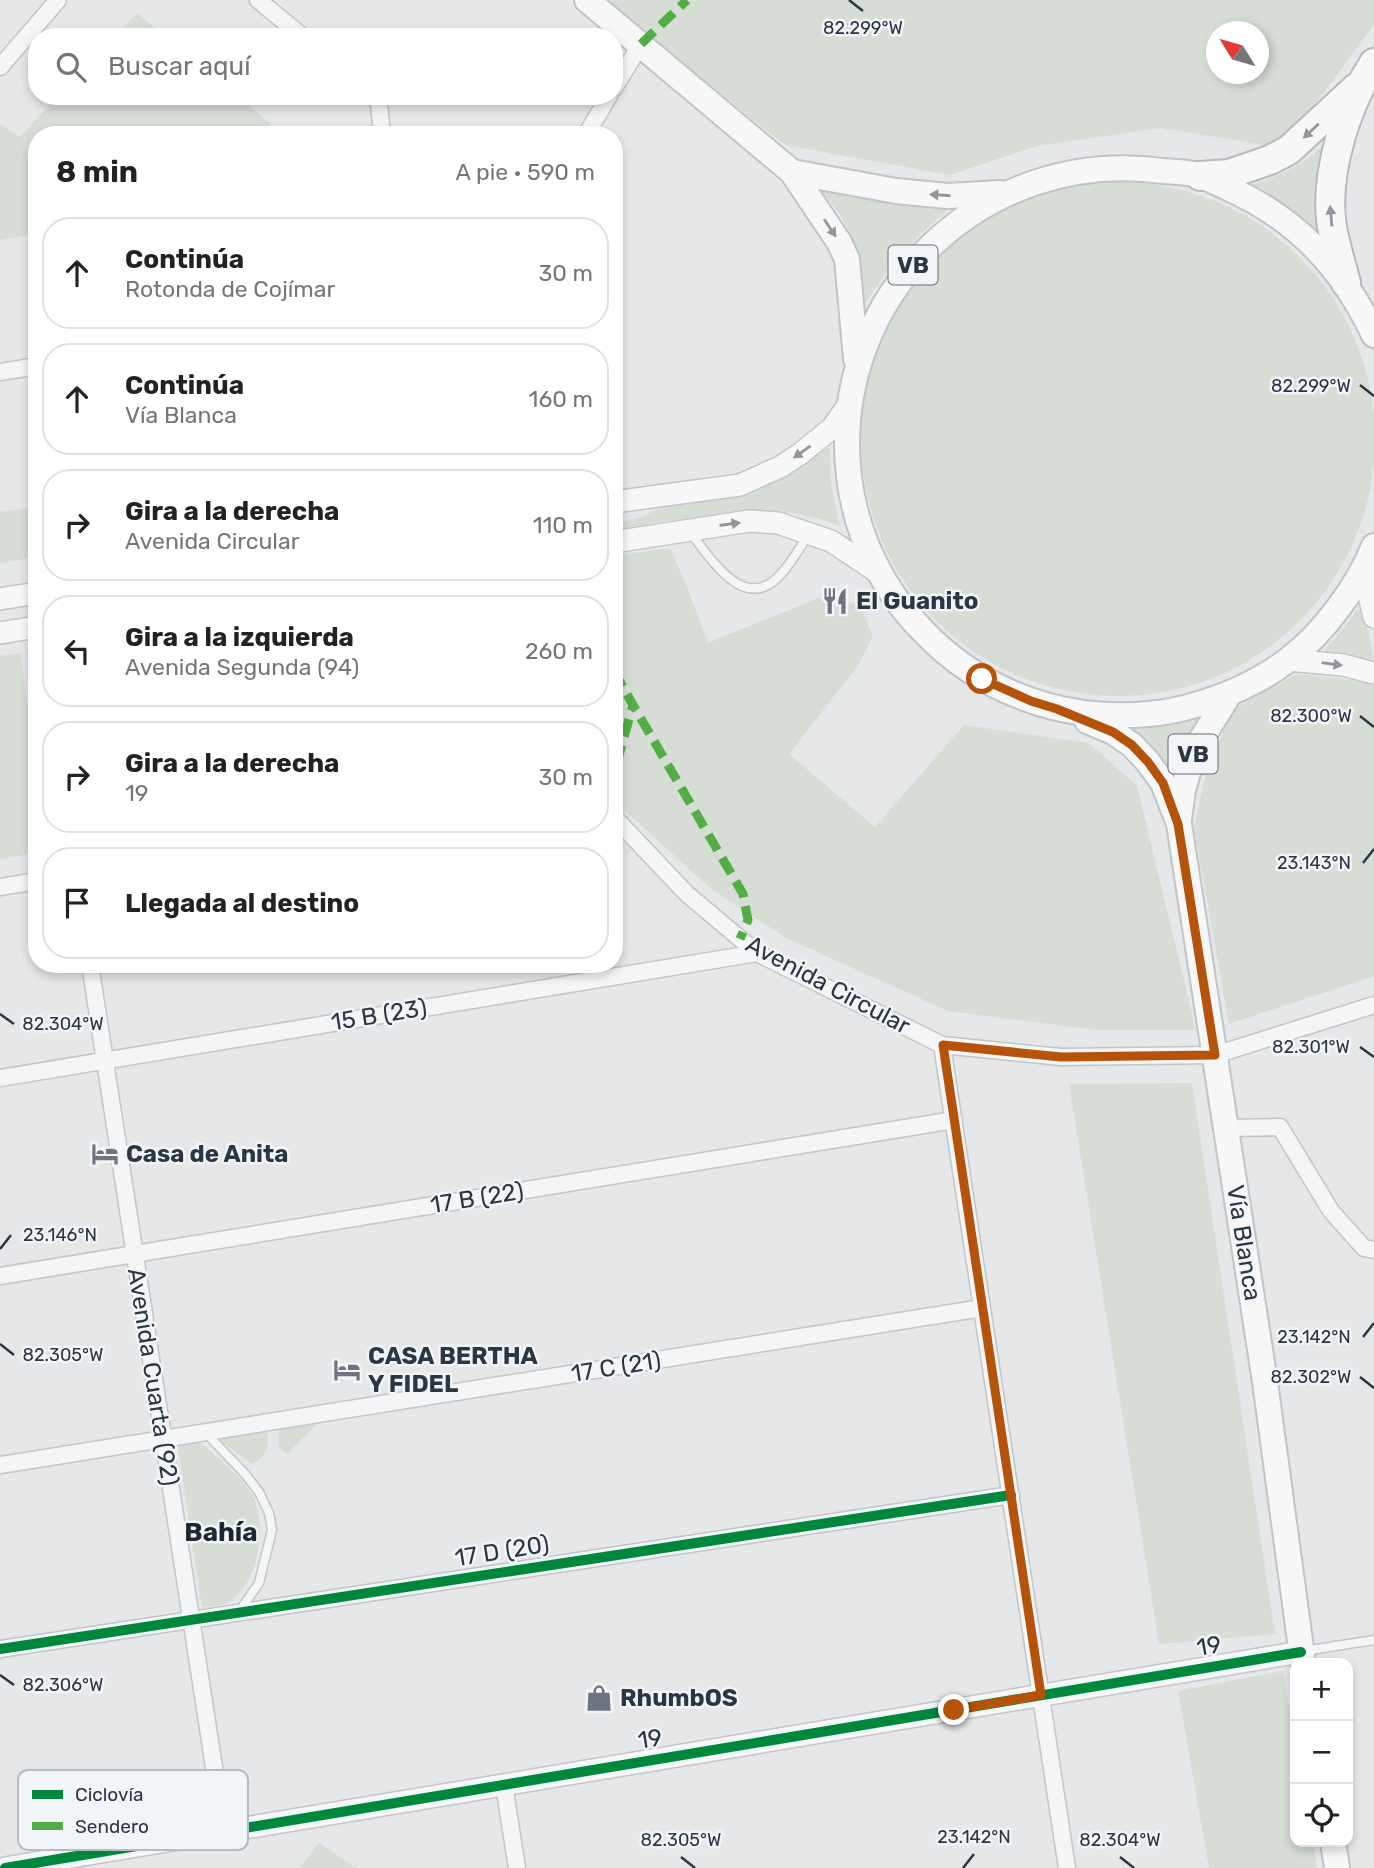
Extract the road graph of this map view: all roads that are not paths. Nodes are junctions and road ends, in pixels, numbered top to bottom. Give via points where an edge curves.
1 (58, 0) edge
2 (258, 0) edge
3 (587, 0) edge
4 (34, 28) edge
5 (292, 28) edge
6 (621, 28) edge
7 (623, 29) edge
8 (28, 35) edge
9 (641, 44) junction
10 (0, 67) edge
11 (623, 73) edge
12 (1367, 73) edge
13 (376, 105) edge
14 (604, 105) edge
15 (380, 126) edge
16 (591, 126) edge
17 (792, 172) junction
18 (1200, 176) junction
19 (1008, 192) junction
20 (1346, 283) junction
21 (1374, 335) edge
22 (28, 367) edge
23 (857, 370) junction
24 (0, 372) edge
25 (849, 404) junction
26 (623, 501) edge
27 (688, 530) junction
28 (810, 533) junction
29 (623, 541) edge
30 (1370, 555) edge
31 (880, 573) junction
32 (28, 594) edge
33 (0, 599) edge
34 (1374, 617) edge
35 (28, 628) edge
36 (0, 633) edge
37 (1288, 660) junction
38 (1374, 673) edge
39 (1230, 693) junction
40 (1057, 709) junction
41 (1178, 824) junction
42 (623, 826) edge
43 (28, 882) edge
44 (0, 887) edge
45 (757, 953) junction
46 (91, 973) edge
47 (1374, 1005) edge
48 (943, 1045) junction
49 (1215, 1055) junction
50 (105, 1061) junction
51 (0, 1078) edge
52 (954, 1120) junction
53 (1226, 1128) junction
54 (1374, 1250) edge
55 (134, 1254) junction
56 (0, 1276) edge
57 (982, 1308) junction
58 (205, 1432) junction
59 (163, 1439) junction
60 (0, 1465) edge
61 (1011, 1495) junction
62 (238, 1613) junction
63 (191, 1620) junction
64 (1374, 1640) edge
65 (0, 1649) edge
66 (1302, 1657) edge
67 (1041, 1695) junction
68 (214, 1770) edge
69 (504, 1785) junction
70 (248, 1828) edge
71 (1334, 1847) edge
72 (114, 1850) edge
73 (5, 1868) edge
74 (517, 1868) edge
75 (1067, 1868) edge
76 (1338, 1868) edge

1 - 4 street
2 - 5 street
3 - 6 main road
7 - 9 main road
8 - 10 street
9 - 11 street
9 - 17 main road
12 -> 18 highway, VB via 1289,150 1229,174
20 -> 12 highway, VB via 1331,222 1330,194 1348,114
13 - 15 street
14 - 16 street
19 -> 17 main road via 948,196
17 -> 23 main road via 847,259
18 - 19 main road, VB via 1109,168 1052,177
18 - 20 main road, VB via 1273,212 1316,248
19 - 23 main road, VB via 941,236 913,265 870,332
20 - 21 main road, VB
22 - 24 street
23 - 25 main road, VB
25 -> 26 street via 832,428 800,454 740,485
25 - 31 main road, VB via 851,488 864,537
27 -> 28 street via 750,521 778,523
27 - 28 lane via 725,576 745,588 762,588 780,576
27 - 29 street
28 - 31 street
30 - 34 street via 1368,596
30 - 37 main road, VB via 1333,615
31 - 40 main road, VB via 919,628 959,664 1006,691
32 - 33 street
35 - 36 street
37 -> 38 street
37 - 39 main road, VB
39 - 40 main road, VB via 1182,709 1132,716
39 - 41 main road, Vía Blanca / VB via 1194,751
40 - 41 main road, Vía Blanca / VB via 1132,745 1163,783
41 - 49 main road, Vía Blanca / VB
42 - 45 street, Avenida Circular via 687,894
43 - 44 street
45 - 48 street, Avenida Circular
45 - 50 street, 15 B (23)
46 - 50 street, Avenida Cuarta (92)
47 - 49 street, Avenida Circular
48 - 49 street, Avenida Circular via 1061,1057
48 - 52 street
49 - 53 main road, Vía Blanca / VB
50 - 51 street, 15 B (23)
50 - 55 street, Avenida Cuarta (92)
52 - 55 street, 17 B (22)
52 - 57 street
53 - 54 street via 1280,1127 1331,1211 1364,1248
53 - 66 main road, Vía Blanca / VB
55 - 56 street, 17 B (22)
55 - 59 street, Avenida Cuarta (92)
57 - 58 street, 17 C (21)
57 - 61 street
58 - 59 street, 17 C (21)
58 - 62 lane via 245,1474 269,1513 272,1530 259,1583
59 - 60 street, 17 C (21)
59 - 63 street, Avenida Cuarta (92)
61 - 62 street, 17 D (20)
61 - 67 street
62 - 63 street, 17 D (20)
63 - 65 street, 17 D (20)
63 - 68 street, Avenida Cuarta (92)
64 - 66 lane
66 - 67 street, 19
67 - 69 street, 19
67 - 75 street
69 - 70 street, 19
69 - 74 street
71 - 76 main road
72 - 73 street, 19

